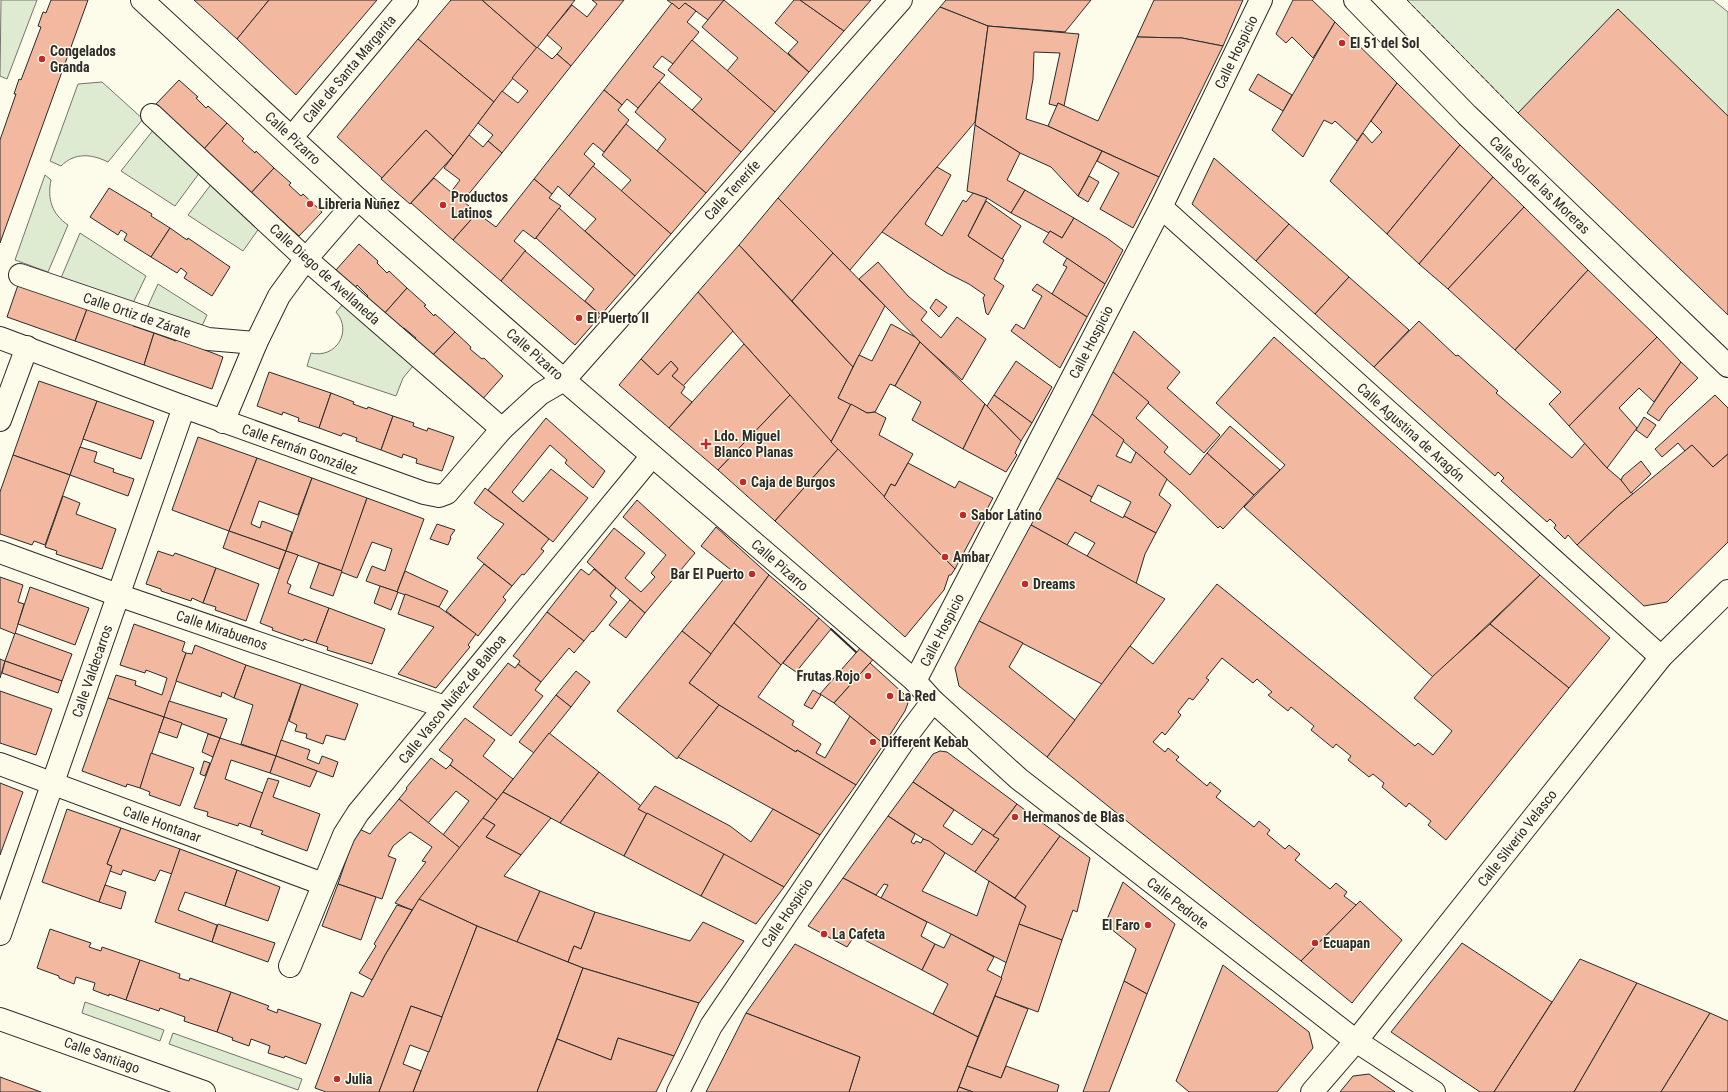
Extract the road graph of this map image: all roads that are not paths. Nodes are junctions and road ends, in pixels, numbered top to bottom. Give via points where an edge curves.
1 (142, 0) edge
2 (407, 0) edge
3 (901, 0) edge
4 (1261, 0) edge
5 (1355, 0) edge
6 (152, 115) dead end
7 (292, 138) junction
8 (358, 199) junction
9 (1161, 207) junction
10 (306, 259) junction
11 (20, 275) dead end
12 (0, 338) edge
13 (256, 343) junction
14 (27, 347) junction
15 (1728, 366) edge
16 (564, 380) junction
17 (184, 408) junction
18 (0, 420) edge
19 (223, 422) junction
20 (502, 429) junction
21 (652, 456) junction
22 (0, 552) edge
23 (1728, 591) edge
24 (118, 595) junction
25 (1661, 657) junction
26 (915, 681) junction
27 (933, 701) junction
28 (445, 707) junction
29 (0, 764) edge
30 (52, 784) junction
31 (323, 884) junction
32 (0, 934) edge
33 (290, 966) dead end
34 (0, 1019) edge
35 (1356, 1041) junction
36 (204, 1092) edge
37 (678, 1092) edge
38 (1312, 1092) edge
39 (1434, 1092) edge

1 - 7 street, Calle Pizarro
2 - 7 street, Calle de Santa Margarita
3 - 16 street, Calle Tenerife
4 - 9 street, Calle Hospicio
5 - 15 street, Calle Sol de las Moreras via 1467,115
6 - 10 street, Calle Diego de Avellaneda
7 - 8 street, Calle Pizarro
8 - 10 street
8 - 16 street, Calle Pizarro
9 - 25 street, Calle Agustina de Aragón
9 - 26 street, Calle Hospicio
10 - 13 street via 279,296
10 - 20 street, Calle Diego de Avellaneda
11 - 13 street, Calle Ortiz de Zárate via 208,339
12 - 14 street, Calle Fernán González
13 - 19 street
14 - 17 street, Calle Fernán González
14 - 18 street
16 - 20 street, Calle Fernán González via 540,394
16 - 21 street, Calle Pizarro
17 - 19 street, Calle Fernán González
17 - 24 street, Calle Valdecarros
19 - 20 street, Calle Fernán González via 424,493 439,496 455,486
21 - 26 street, Calle Pizarro
21 - 28 street, Calle Vasco Nuñez de Balboa
22 - 24 street, Calle Mirabuenos
23 - 25 street, Calle Silverio Velasco
24 - 28 street, Calle Mirabuenos
24 - 30 street, Calle Valdecarros
25 - 35 street, Calle Silverio Velasco
26 - 27 street, Calle Pizarro
27 - 35 street, Calle Pedrote via 1019,779
27 - 37 street, Calle Hospicio via 711,1026
28 - 31 street, Calle Vasco Nuñez de Balboa via 358,813 344,835
29 - 30 street, Calle Hontanar
30 - 31 street, Calle Hontanar
30 - 32 street, Calle Valdecarros
31 - 33 street, Calle Vasco Nuñez de Balboa
34 - 36 street, Calle Santiago
35 - 38 street, Calle Silverio Velasco
35 - 39 street, Calle Pedrote

